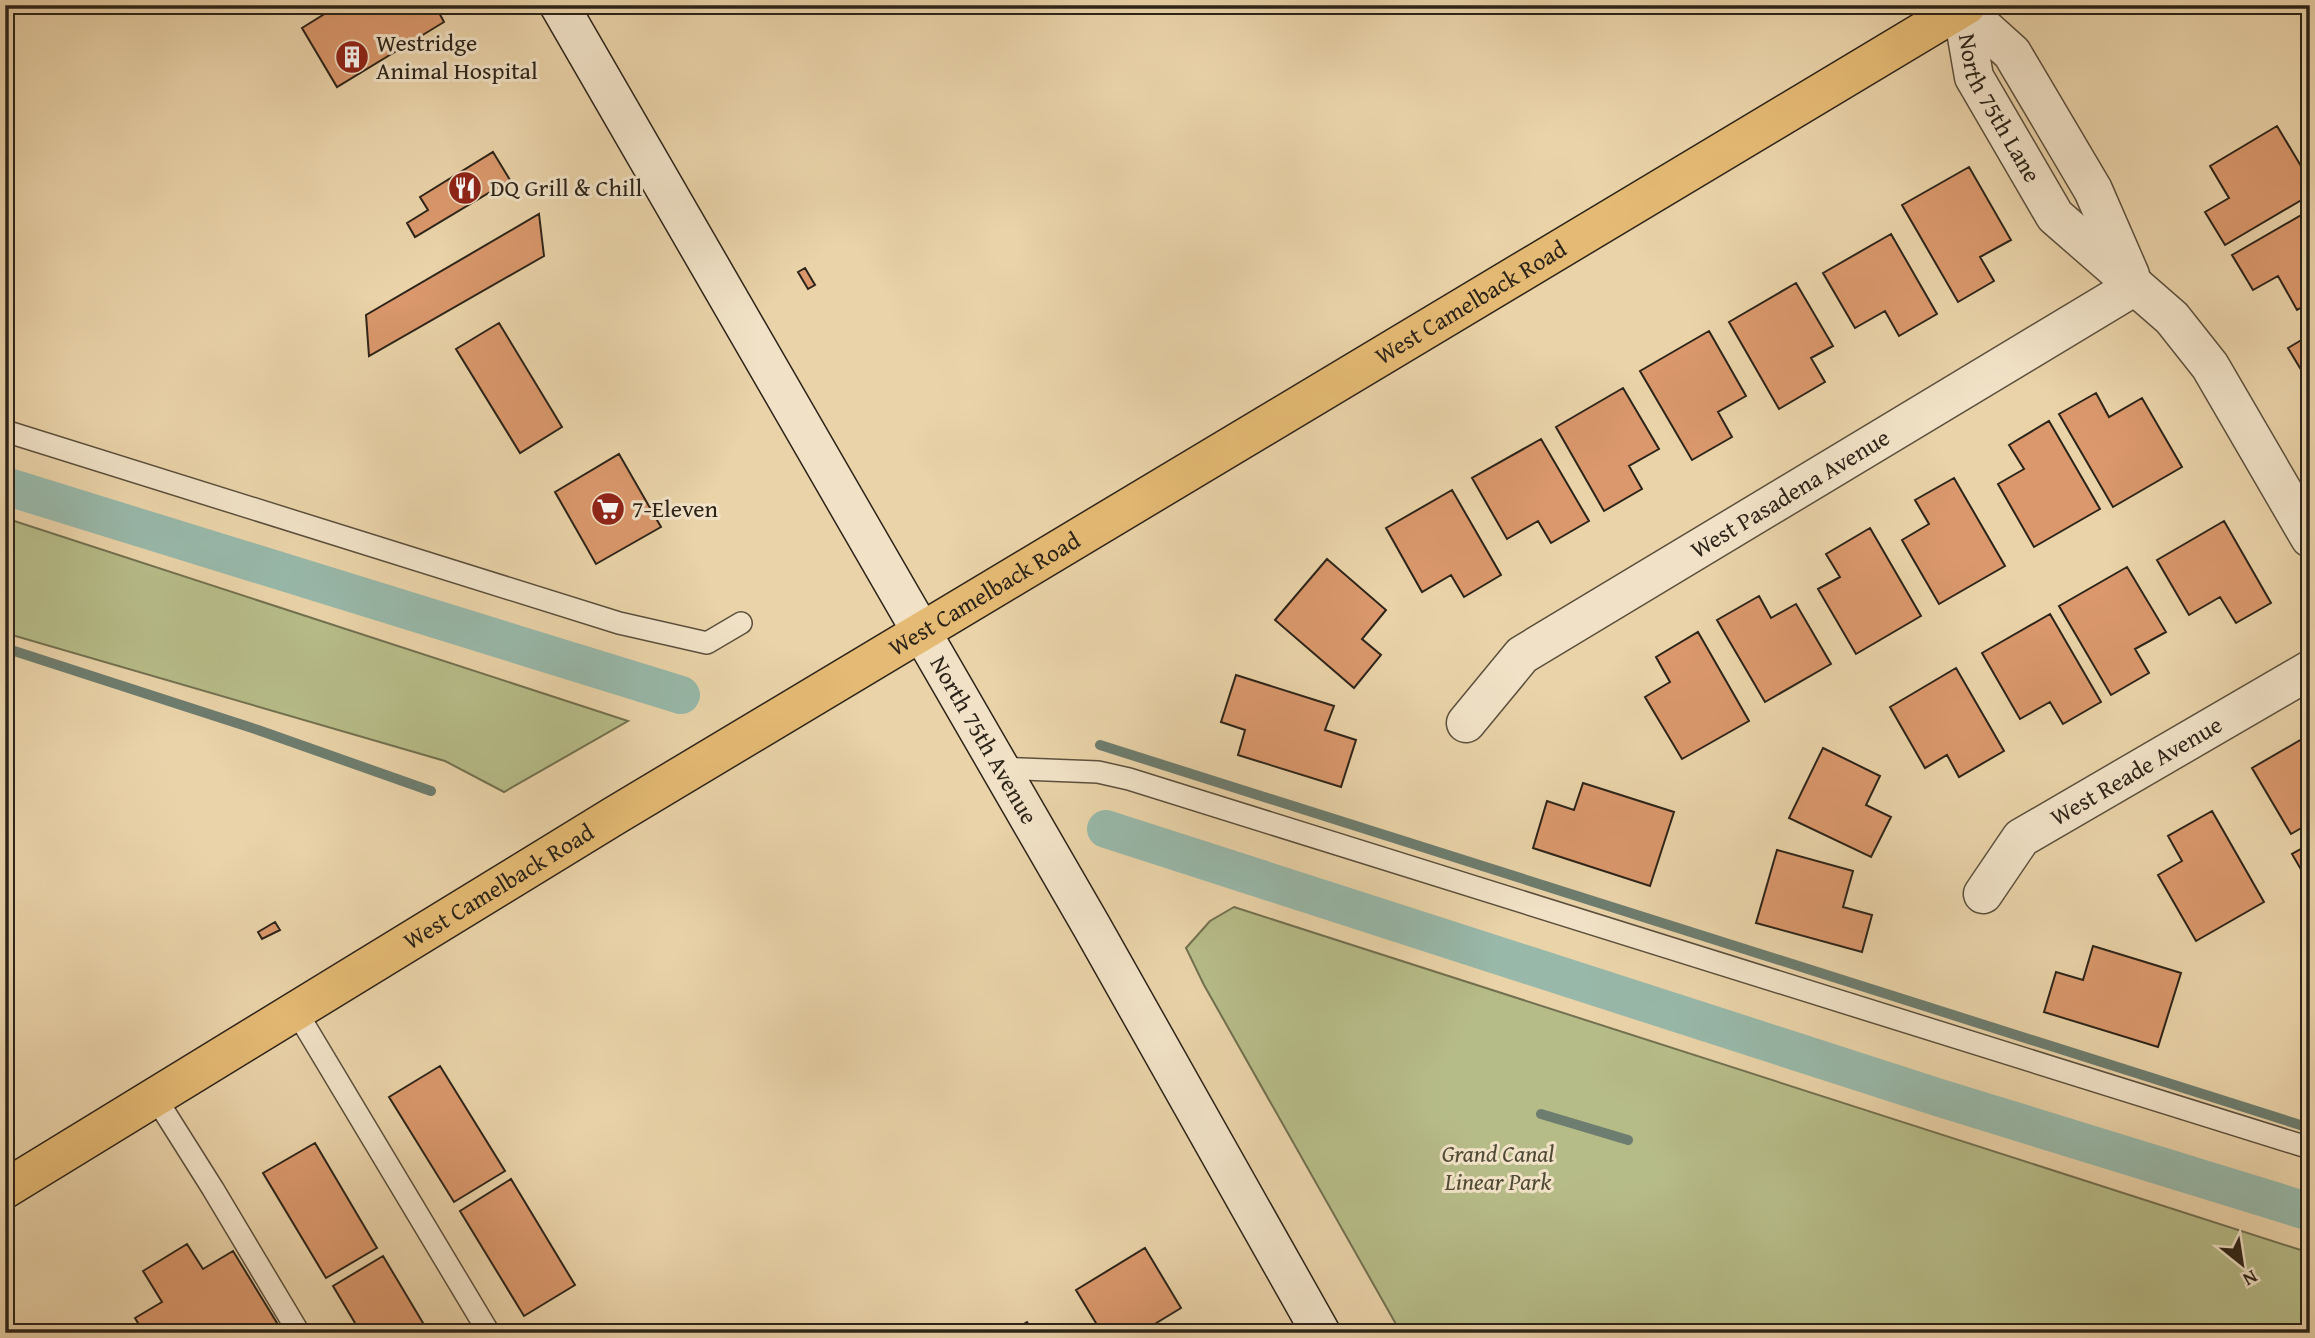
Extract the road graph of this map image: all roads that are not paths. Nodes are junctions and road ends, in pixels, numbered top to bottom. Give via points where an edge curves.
1 (559, 5) edge
2 (1964, 7) edge
3 (2135, 286) junction
4 (5, 432) edge
5 (2310, 538) edge
6 (741, 624) dead end
7 (920, 633) junction
8 (2310, 670) edge
9 (1466, 723) dead end
10 (999, 768) junction
11 (1983, 894) dead end
12 (296, 1011) junction
13 (155, 1097) junction
14 (2310, 1148) edge
15 (5, 1189) edge
16 (299, 1333) edge
17 (489, 1333) edge
18 (1321, 1333) edge

1 - 7 street, North 75th Avenue
2 - 3 street, North 75th Lane via 2020,65 2093,190
2 - 7 main road, West Camelback Road
3 - 5 street, North 75th Lane via 2172,318 2210,366
3 - 9 street, West Pasadena Avenue via 1522,655
4 - 6 lane via 619,623 707,643
7 - 10 street, North 75th Avenue
7 - 12 main road, West Camelback Road
8 - 11 street, West Reade Avenue via 2021,838
10 - 14 lane via 1098,772 1129,779
10 - 18 street, North 75th Avenue
12 - 13 main road, West Camelback Road
12 - 17 lane
13 - 15 main road, West Camelback Road
13 - 16 lane

